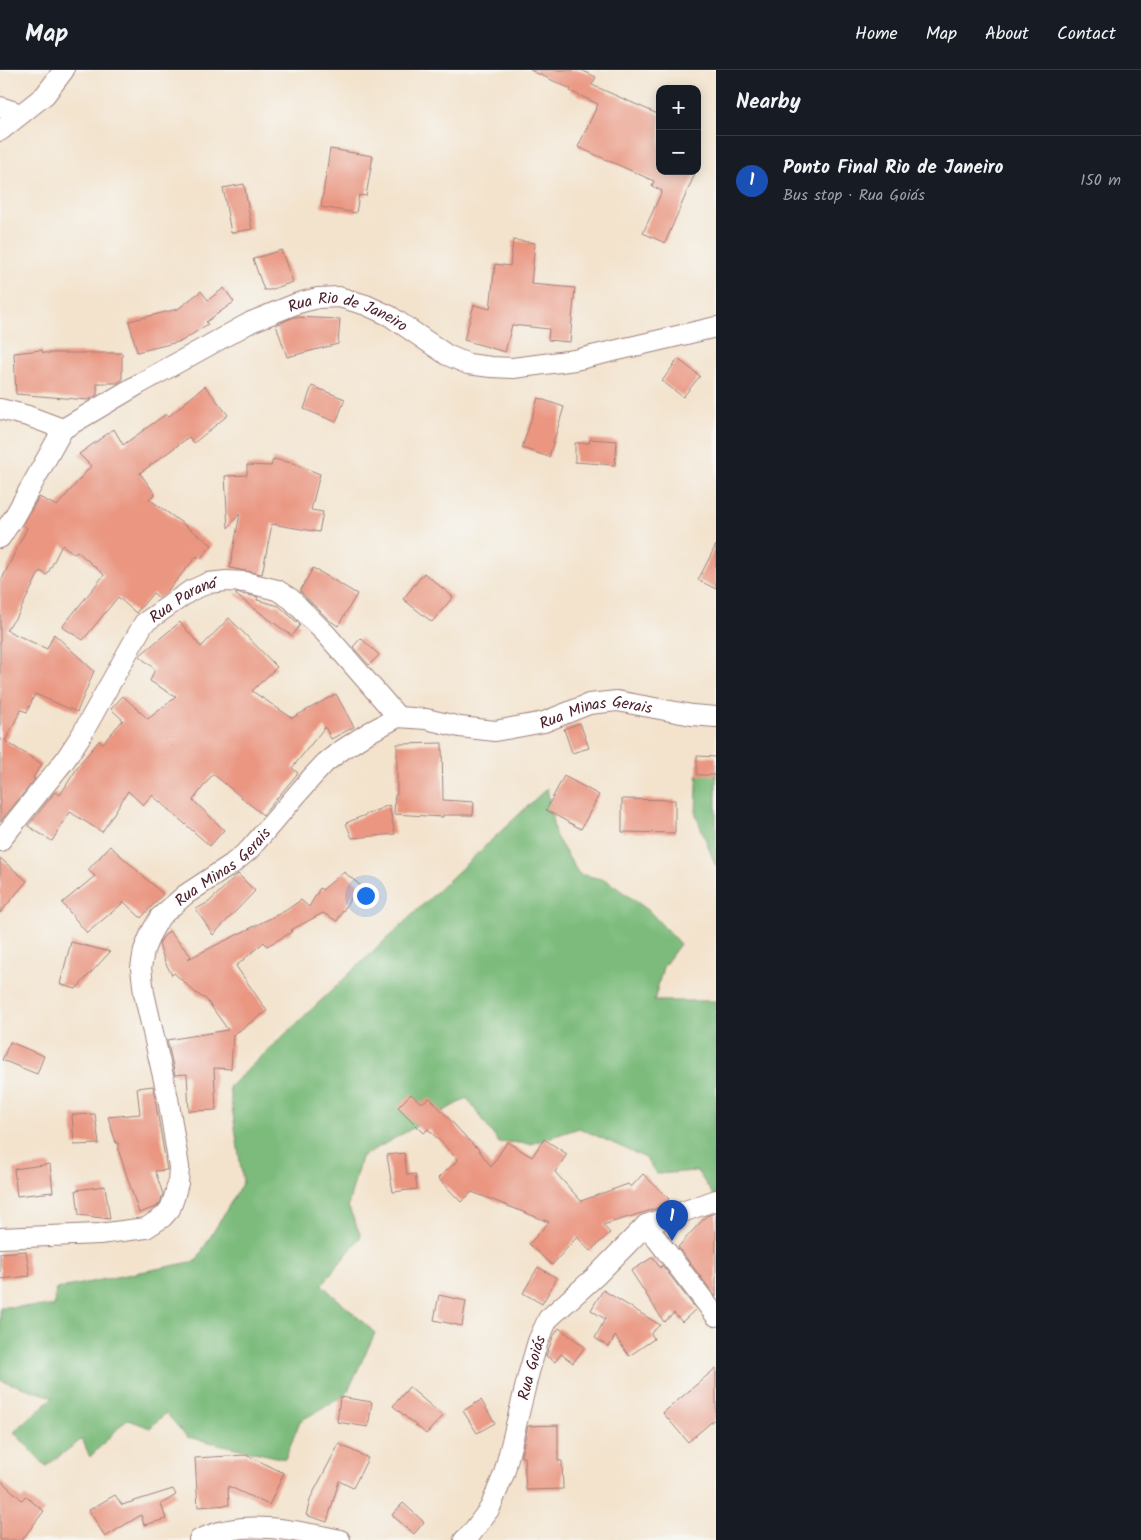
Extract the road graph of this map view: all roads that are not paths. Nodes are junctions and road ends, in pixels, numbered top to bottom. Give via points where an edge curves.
1 (64, 70) edge
2 (0, 107) edge
3 (21, 114) junction
4 (0, 131) edge
5 (716, 327) edge
6 (0, 409) edge
7 (63, 429) junction
8 (0, 538) edge
9 (398, 717) junction
10 (716, 717) edge
11 (0, 841) edge
12 (716, 1200) edge
13 (646, 1225) junction
14 (0, 1238) edge
15 (716, 1316) edge
16 (205, 1539) edge
17 (340, 1540) edge
18 (464, 1540) edge

1 - 3 street via 45,95
2 - 3 street
3 - 4 street
5 - 7 street, Rua Rio de Janeiro via 575,360 491,368 468,364 447,355 390,316 366,305 339,297 318,298 251,322
6 - 7 street
7 - 8 street
9 - 10 street, Rua Minas Gerais via 495,731 544,722 589,704 617,701
9 - 11 street, Rua Paraná via 326,634 290,599 276,590 245,582 226,580 208,583 190,591 144,623 65,760
9 - 14 street, Rua Minas Gerais via 325,763 249,850 185,895 160,917 151,933 141,968 179,1167 170,1209 163,1218 146,1228 99,1234
12 - 13 street, Rua Goiás
13 - 15 street
13 - 18 street, Rua Goiás via 548,1319 529,1372 504,1474 490,1508
16 - 17 street via 228,1530 250,1527

